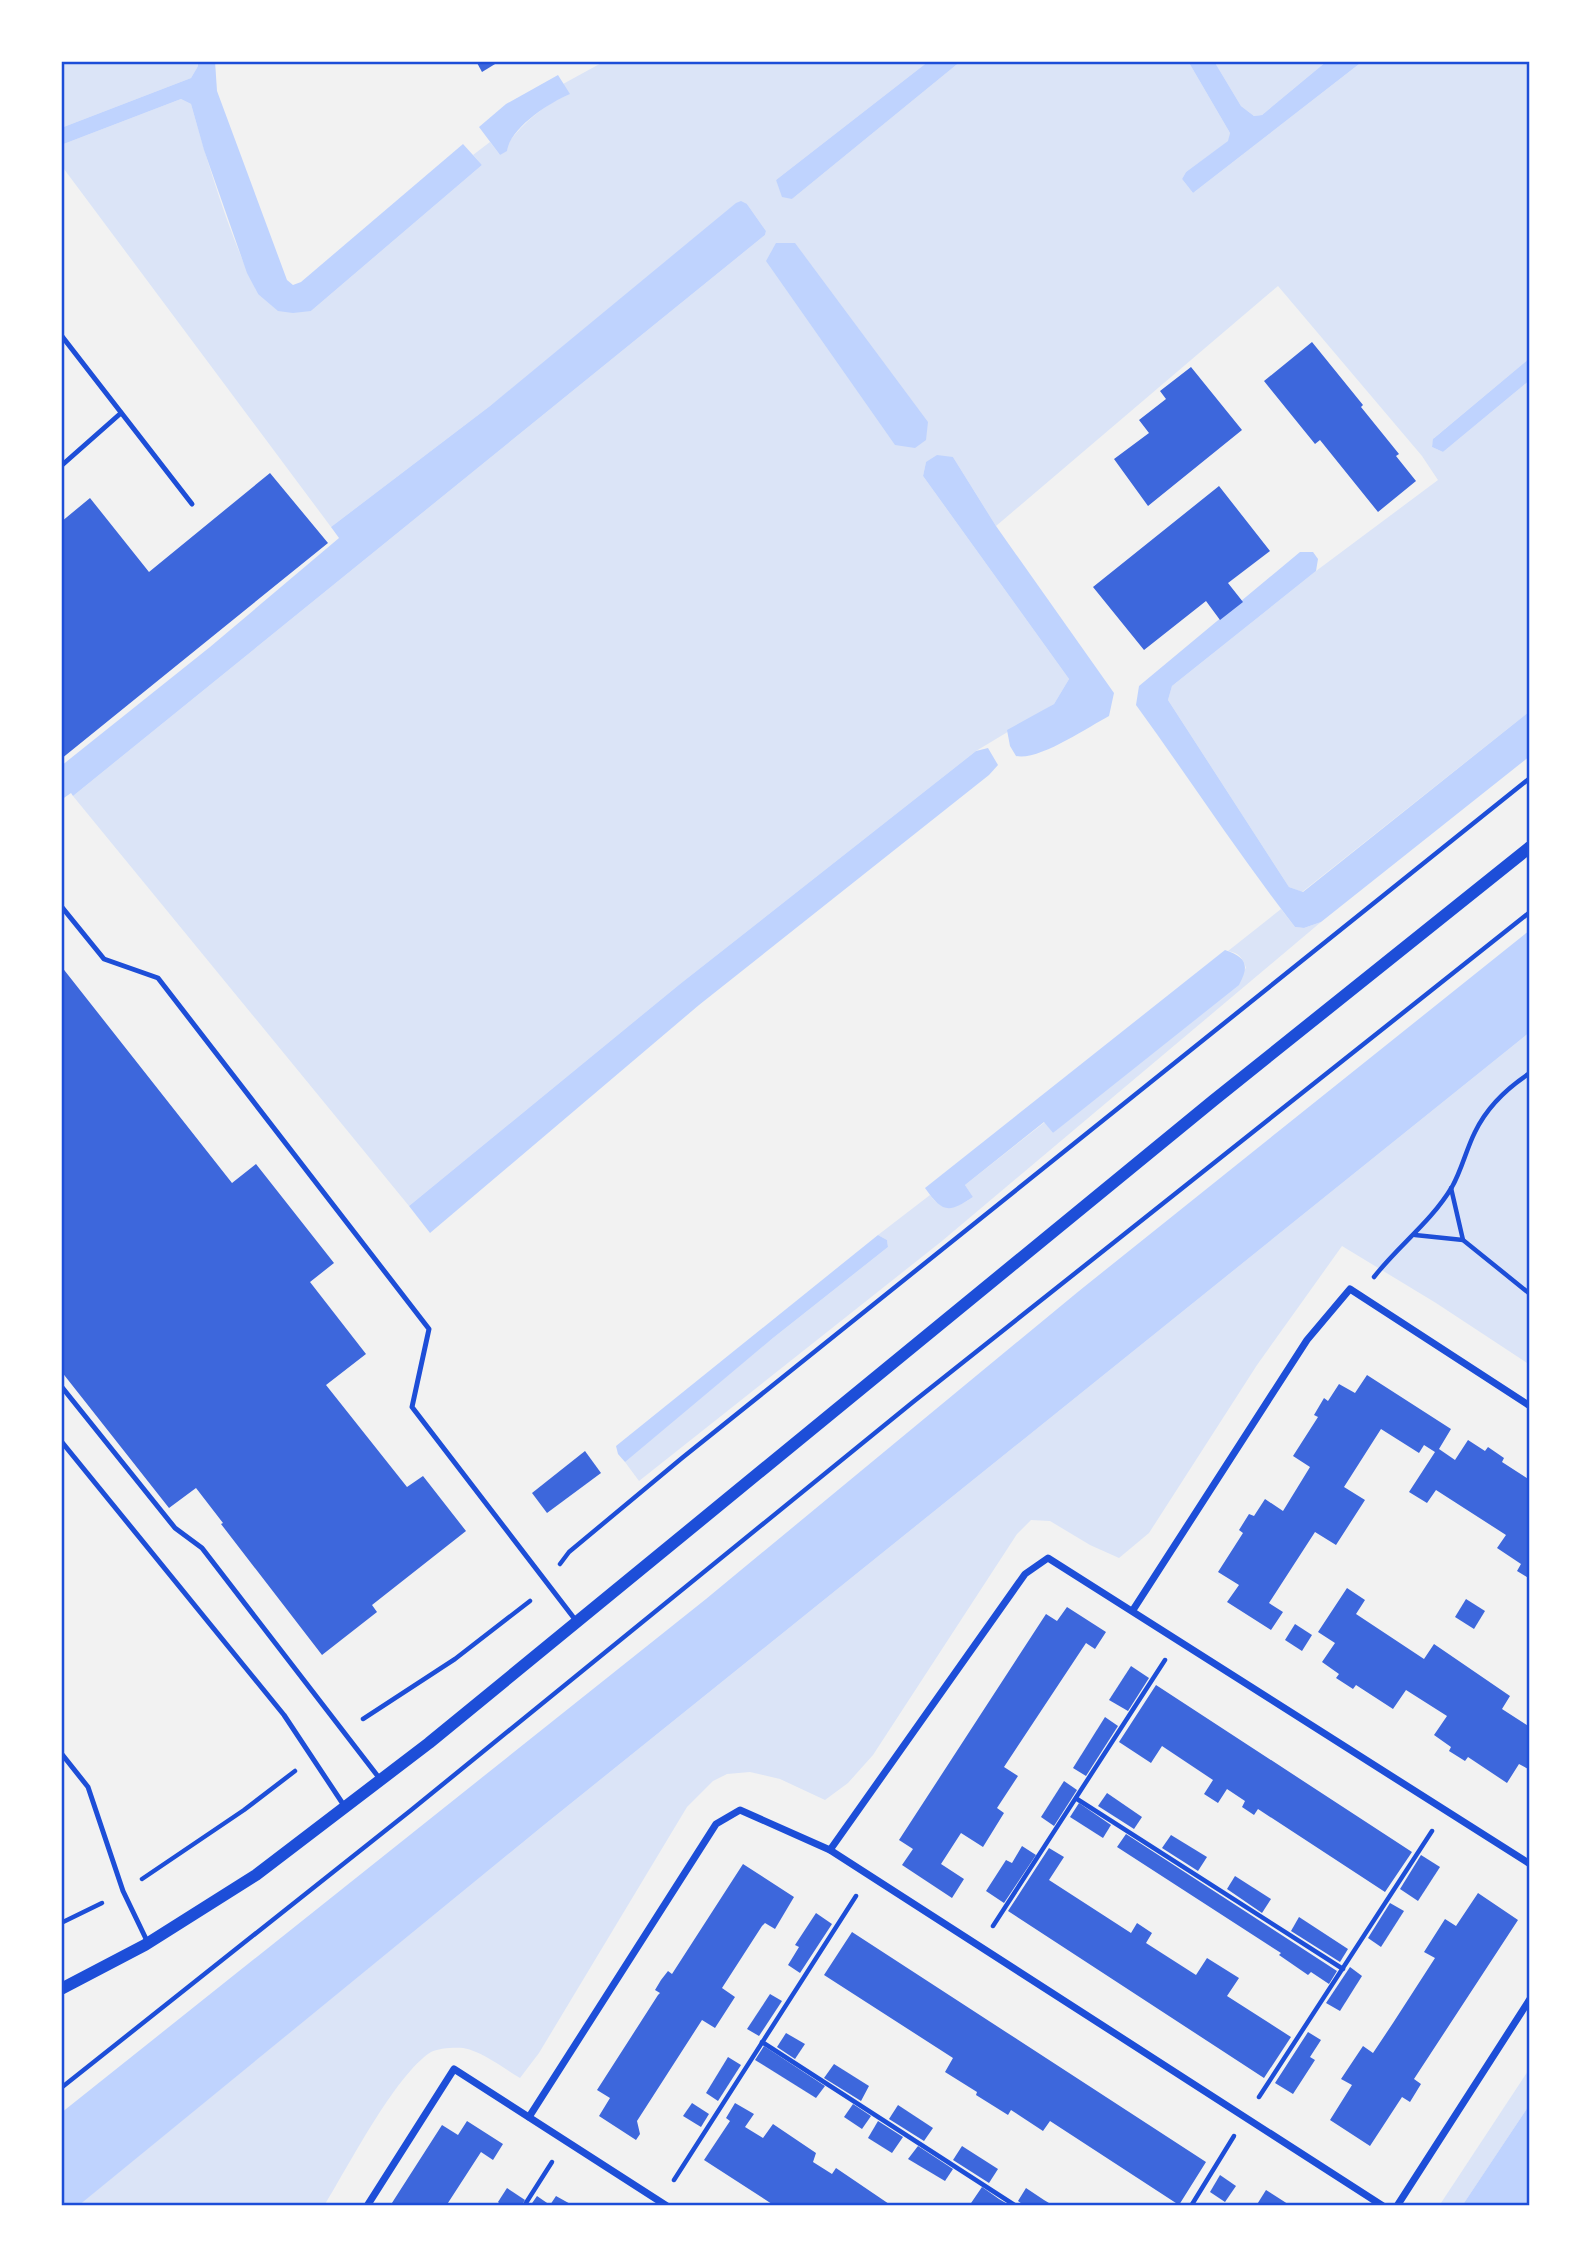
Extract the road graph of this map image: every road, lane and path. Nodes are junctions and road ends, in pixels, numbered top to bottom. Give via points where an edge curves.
1 (61, 335) edge
2 (121, 413) junction
3 (61, 466) edge
4 (192, 504) dead end
5 (1530, 778) edge
6 (1530, 847) edge
7 (61, 906) edge
8 (1530, 912) edge
9 (1530, 1073) edge
10 (1451, 1188) junction
11 (1414, 1235) junction
12 (1462, 1240) junction
13 (1530, 1294) edge
14 (1359, 1296) junction
15 (61, 1385) edge
16 (1530, 1406) edge
17 (61, 1441) edge
18 (546, 1581) junction
19 (1133, 1610) junction
20 (577, 1622) junction
21 (1178, 1639) junction
22 (345, 1732) junction
23 (61, 1753) edge
24 (312, 1758) junction
25 (381, 1780) junction
26 (1077, 1798) junction
27 (345, 1807) junction
28 (1445, 1810) junction
29 (830, 1850) junction
30 (1530, 1864) edge
31 (870, 1875) junction
32 (124, 1891) junction
33 (61, 1923) edge
34 (148, 1943) junction
35 (980, 1946) junction
36 (1343, 1969) junction
37 (61, 1989) edge
38 (1530, 1999) edge
39 (762, 2042) junction
40 (61, 2088) edge
41 (529, 2117) junction
42 (1245, 2118) junction
43 (566, 2141) junction
44 (663, 2204) edge
45 (367, 2206) edge
46 (524, 2206) edge
47 (1016, 2206) edge
48 (1192, 2206) edge
49 (1383, 2206) edge
50 (1397, 2206) edge

1 - 2 lane
2 - 3 lane
2 - 4 lane
5 - 18 path via 653,1482 569,1552
6 - 20 street
7 - 18 lane via 104,959 158,978 429,1329 412,1407
8 - 40 path
9 - 10 path via 1488,1109
10 - 11 path
10 - 12 path
11 - 12 path
11 - 14 path
12 - 13 path
14 - 16 street
14 - 19 street via 1350,1289 1307,1340
15 - 22 lane via 175,1528 202,1548
17 - 24 lane via 284,1715
18 - 20 lane
18 - 22 path via 527,1604 488,1635
19 - 21 street
19 - 29 street via 1048,1558 1025,1574
20 - 25 street
21 - 26 path
21 - 28 street
22 - 25 lane
23 - 32 lane via 88,1787
24 - 27 lane
24 - 32 path
25 - 27 street
26 - 35 path
26 - 36 path
27 - 34 street via 256,1875
28 - 30 street
28 - 36 path
29 - 31 street
29 - 41 street via 740,1810 716,1824
31 - 35 street
31 - 39 path
32 - 33 path
32 - 34 lane
34 - 37 street
35 - 42 street
36 - 42 path
38 - 50 street
39 - 44 path
39 - 47 path
41 - 43 street
41 - 45 street via 454,2069
42 - 48 path
42 - 49 street
43 - 44 street
43 - 46 path

